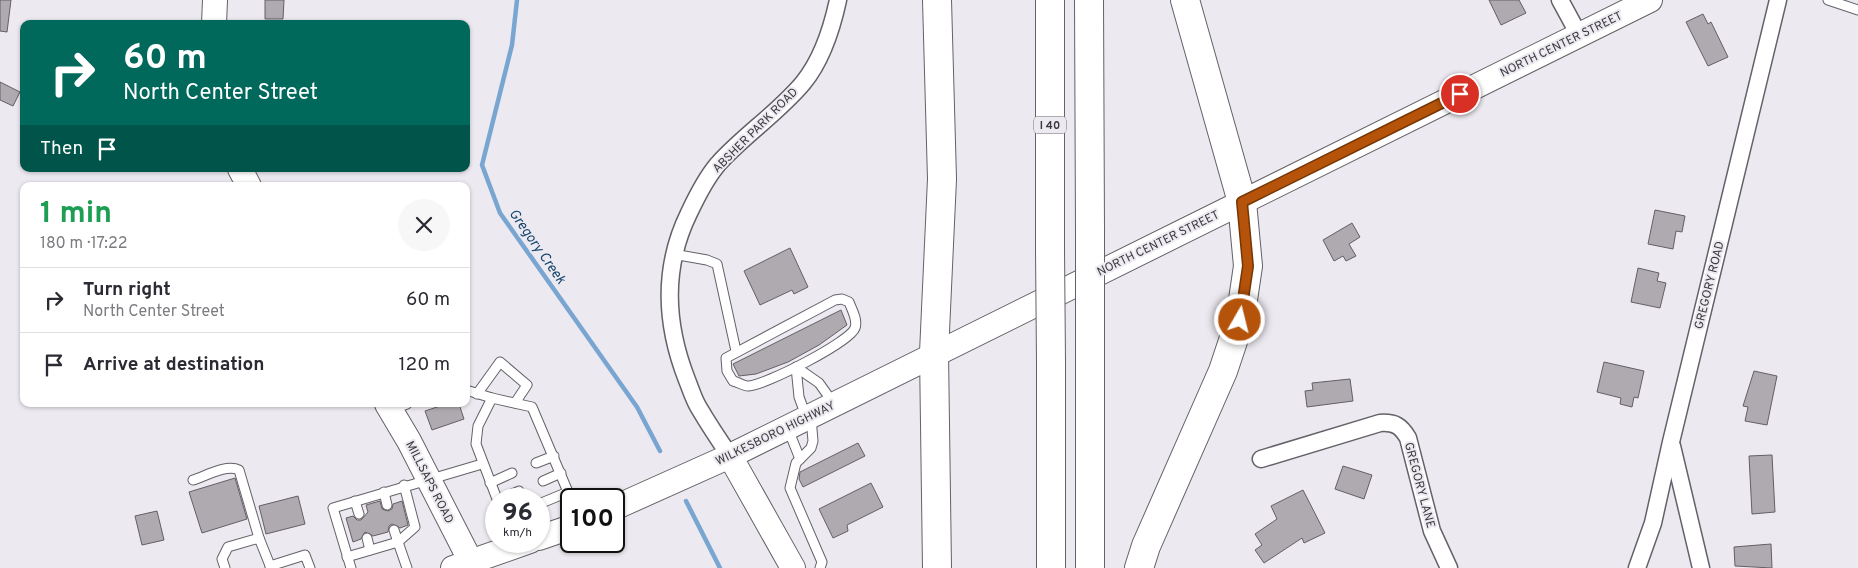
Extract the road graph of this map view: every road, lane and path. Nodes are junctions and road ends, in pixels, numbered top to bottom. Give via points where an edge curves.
1 (215, 0) edge
2 (838, 0) edge
3 (937, 0) edge
4 (1050, 0) edge
5 (1089, 0) edge
6 (1185, 0) edge
7 (1560, 0) edge
8 (1650, 0) edge
9 (1778, 0) edge
10 (1828, 0) edge
11 (1858, 10) edge
12 (214, 20) edge
13 (1579, 35) junction
14 (1242, 202) junction
15 (673, 254) junction
16 (736, 351) junction
17 (934, 353) junction
18 (796, 367) junction
19 (470, 391) edge
20 (478, 394) junction
21 (492, 398) junction
22 (515, 403) junction
23 (834, 405) junction
24 (395, 407) edge
25 (801, 420) junction
26 (1671, 442) junction
27 (554, 456) junction
28 (730, 456) junction
29 (1260, 458) dead end
30 (800, 459) junction
31 (536, 463) dead end
32 (482, 464) junction
33 (512, 473) dead end
34 (561, 473) junction
35 (428, 478) junction
36 (193, 480) dead end
37 (543, 481) dead end
38 (490, 483) junction
39 (404, 486) junction
40 (492, 488) edge
41 (567, 488) edge
42 (384, 492) junction
43 (356, 501) junction
44 (625, 503) edge
45 (387, 505) dead end
46 (360, 514) dead end
47 (394, 530) dead end
48 (259, 538) junction
49 (367, 538) dead end
50 (398, 542) junction
51 (370, 550) junction
52 (495, 553) edge
53 (347, 556) junction
54 (462, 565) edge
55 (270, 567) edge
56 (225, 568) edge
57 (310, 568) edge
58 (351, 568) edge
59 (407, 568) edge
60 (793, 568) edge
61 (820, 568) edge
62 (937, 568) edge
63 (1051, 568) edge
64 (1090, 568) edge
65 (1139, 568) edge
66 (1449, 568) edge
67 (1637, 568) edge
68 (1700, 568) edge

1 - 12 main road
2 - 15 street, ABSHER PARK ROAD via 833,23 804,82 718,164 699,192
3 - 17 highway via 942,179
4 - 63 highway, I 40, bridge
5 - 64 highway, bridge
6 - 14 highway
7 - 13 street
8 - 13 main road, NORTH CENTER STREET
9 - 26 street, GREGORY ROAD
10 - 11 lane
13 - 14 main road, NORTH CENTER STREET
14 - 17 main road, NORTH CENTER STREET
14 - 65 highway via 1248,266 1240,320 1223,371
15 - 16 lane via 717,264
15 - 28 street, ABSHER PARK ROAD via 668,293 670,324 682,367 698,407
16 - 18 lane via 726,358 726,371 733,381 749,386
16 - 18 lane via 835,300 849,302 856,318 855,328 846,340
17 - 23 main road, WILKESBORO HIGHWAY
17 - 62 highway
18 - 23 lane via 820,383
18 - 25 lane
19 - 20 lane
20 - 21 lane
20 - 22 lane via 500,362 527,385
21 - 22 lane
21 - 32 lane via 478,426 476,444
22 - 27 lane via 532,407
23 - 25 main road, WILKESBORO HIGHWAY
24 - 35 main road, MILLSAPS ROAD
25 - 28 main road, WILKESBORO HIGHWAY
25 - 30 lane
25 - 30 lane via 813,441
26 - 67 street, GREGORY ROAD via 1653,523
26 - 68 street
27 - 31 lane
27 - 34 lane
28 - 44 main road, WILKESBORO HIGHWAY
28 - 60 main road
29 - 66 street, GREGORY LANE via 1392,422 1402,428 1408,438 1432,532
30 - 61 lane via 793,470 790,488 822,562
32 - 35 lane
32 - 38 lane
33 - 38 lane
34 - 37 lane
34 - 41 lane
35 - 39 lane
35 - 54 main road, MILLSAPS ROAD
36 - 48 lane via 222,470 239,470
38 - 40 lane
39 - 42 lane
39 - 50 lane via 415,528
42 - 43 lane
42 - 45 lane
43 - 46 lane
43 - 53 lane via 333,508
47 - 50 lane
48 - 55 lane
48 - 56 lane via 228,547 222,559
49 - 51 lane
50 - 51 lane
50 - 59 lane
51 - 53 lane
52 - 54 main road
53 - 58 lane
55 - 57 lane via 305,555

